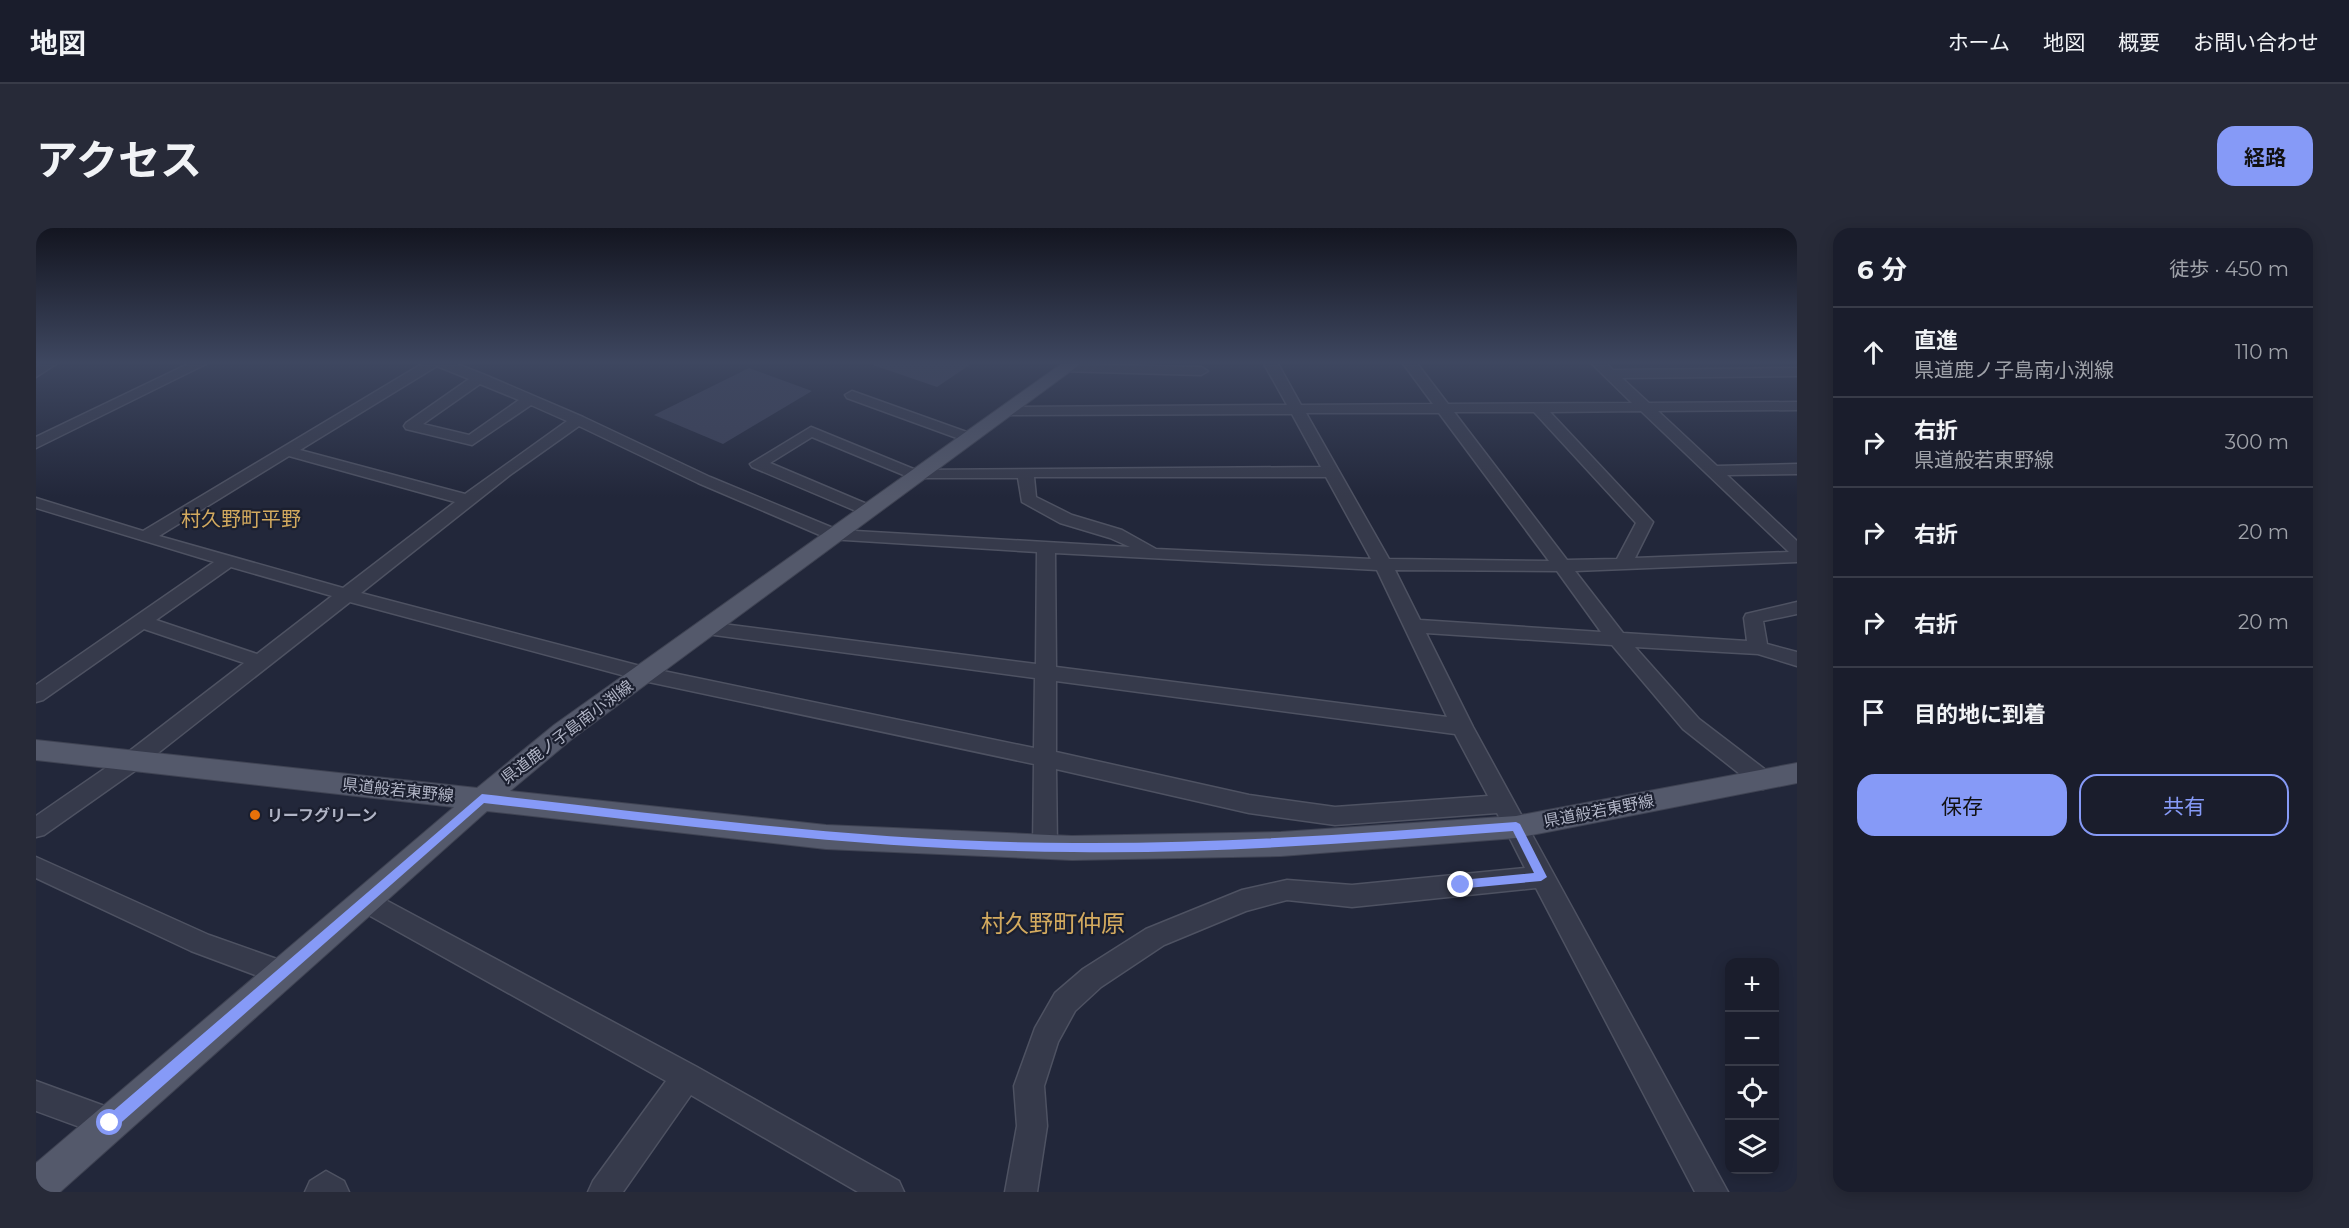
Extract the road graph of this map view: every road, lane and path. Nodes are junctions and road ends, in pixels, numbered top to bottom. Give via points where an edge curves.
1 (110, 407) edge
2 (360, 407) edge
3 (438, 407) edge
4 (520, 407) edge
5 (549, 407) edge
6 (885, 407) edge
7 (1012, 407) edge
8 (1296, 407) edge
9 (1722, 407) edge
10 (1645, 408) junction
11 (1443, 409) junction
12 (1539, 409) junction
13 (1007, 411) junction
14 (1298, 411) junction
15 (578, 420) junction
16 (970, 438) junction
17 (36, 443) edge
18 (287, 451) junction
19 (1797, 469) edge
20 (1713, 471) junction
21 (1026, 472) junction
22 (1330, 472) junction
23 (920, 474) junction
24 (468, 500) junction
25 (36, 502) edge
26 (868, 511) junction
27 (835, 535) junction
28 (145, 537) junction
29 (1046, 548) junction
30 (1797, 550) edge
31 (1159, 554) junction
32 (1797, 557) edge
33 (228, 561) junction
34 (1624, 563) junction
35 (1383, 564) junction
36 (1563, 566) junction
37 (347, 595) junction
38 (1797, 608) edge
39 (143, 622) junction
40 (1413, 626) junction
41 (707, 628) junction
42 (1616, 638) junction
43 (1758, 648) junction
44 (1797, 659) edge
45 (261, 662) junction
46 (1046, 672) junction
47 (644, 674) junction
48 (36, 695) edge
49 (1462, 727) junction
50 (36, 750) edge
51 (1045, 758) junction
52 (132, 762) junction
53 (1795, 777) edge
54 (1762, 780) junction
55 (482, 799) junction
56 (1510, 815) junction
57 (36, 828) edge
58 (1045, 847) junction
59 (36, 867) edge
60 (1541, 877) junction
61 (365, 900) junction
62 (282, 973) junction
63 (687, 1077) junction
64 (36, 1096) edge
65 (110, 1123) junction
66 (36, 1188) edge
67 (321, 1192) edge
68 (333, 1192) edge
69 (604, 1192) edge
70 (888, 1192) edge
71 (1021, 1192) edge
72 (1712, 1192) edge

1 - 17 street
2 - 18 street
3 - 4 street via 411,426 472,440
5 - 15 street
6 - 16 street
7 - 13 main road, 県道鹿ノ子島南小渕線
8 - 14 street
9 - 10 street
10 - 12 street
10 - 20 street
11 - 12 street
11 - 14 street
11 - 36 street
12 - 34 street via 1645,522
13 - 14 street
13 - 16 main road, 県道鹿ノ子島南小渕線
14 - 22 street
15 - 24 street
15 - 27 street via 695,477
16 - 23 main road, 県道鹿ノ子島南小渕線
18 - 24 street
18 - 28 street
19 - 20 street
20 - 30 street
21 - 22 street
21 - 23 street
21 - 31 street via 1028,499 1066,519 1116,534
22 - 35 street
23 - 26 main road, 県道鹿ノ子島南小渕線
23 - 26 street via 811,431 758,464
24 - 37 street
25 - 28 street
26 - 27 main road, 県道鹿ノ子島南小渕線
27 - 29 street
27 - 41 main road, 県道鹿ノ子島南小渕線
28 - 33 street
29 - 31 street
29 - 46 street
31 - 35 street
32 - 34 street
33 - 37 street
33 - 39 street
34 - 36 street
35 - 36 street
35 - 40 street
36 - 42 street
37 - 45 street
37 - 47 street
38 - 43 street via 1753,618
39 - 45 street
39 - 48 street
40 - 42 street
40 - 49 street
41 - 46 street
41 - 47 main road, 県道鹿ノ子島南小渕線
42 - 43 street
42 - 54 street via 1691,724
43 - 44 street
45 - 52 street
46 - 49 street
46 - 51 street
47 - 51 street
47 - 55 main road, 県道鹿ノ子島南小渕線 via 563,732
49 - 56 street
50 - 52 main road, 県道般若東野線
51 - 56 street via 1249,804 1335,816
51 - 58 street
52 - 55 main road, 県道般若東野線
52 - 57 street
53 - 54 main road, 県道般若東野線
54 - 56 main road, 県道般若東野線
55 - 58 main road, 県道般若東野線 via 826,837
55 - 61 main road, 県道鹿ノ子島南小渕線
56 - 58 main road, 県道般若東野線 via 1281,844
56 - 60 street
59 - 62 street via 200,943
60 - 71 street via 1352,896 1287,890 1242,902 1155,937 1092,978 1065,1002 1045,1036 1029,1086 1032,1126
60 - 72 street
61 - 62 main road, 県道鹿ノ子島南小渕線
61 - 63 street
62 - 65 main road, 県道鹿ノ子島南小渕線
63 - 69 street
63 - 70 street
64 - 65 street
65 - 66 main road, 県道鹿ノ子島南小渕線
67 - 68 street via 326,1187

